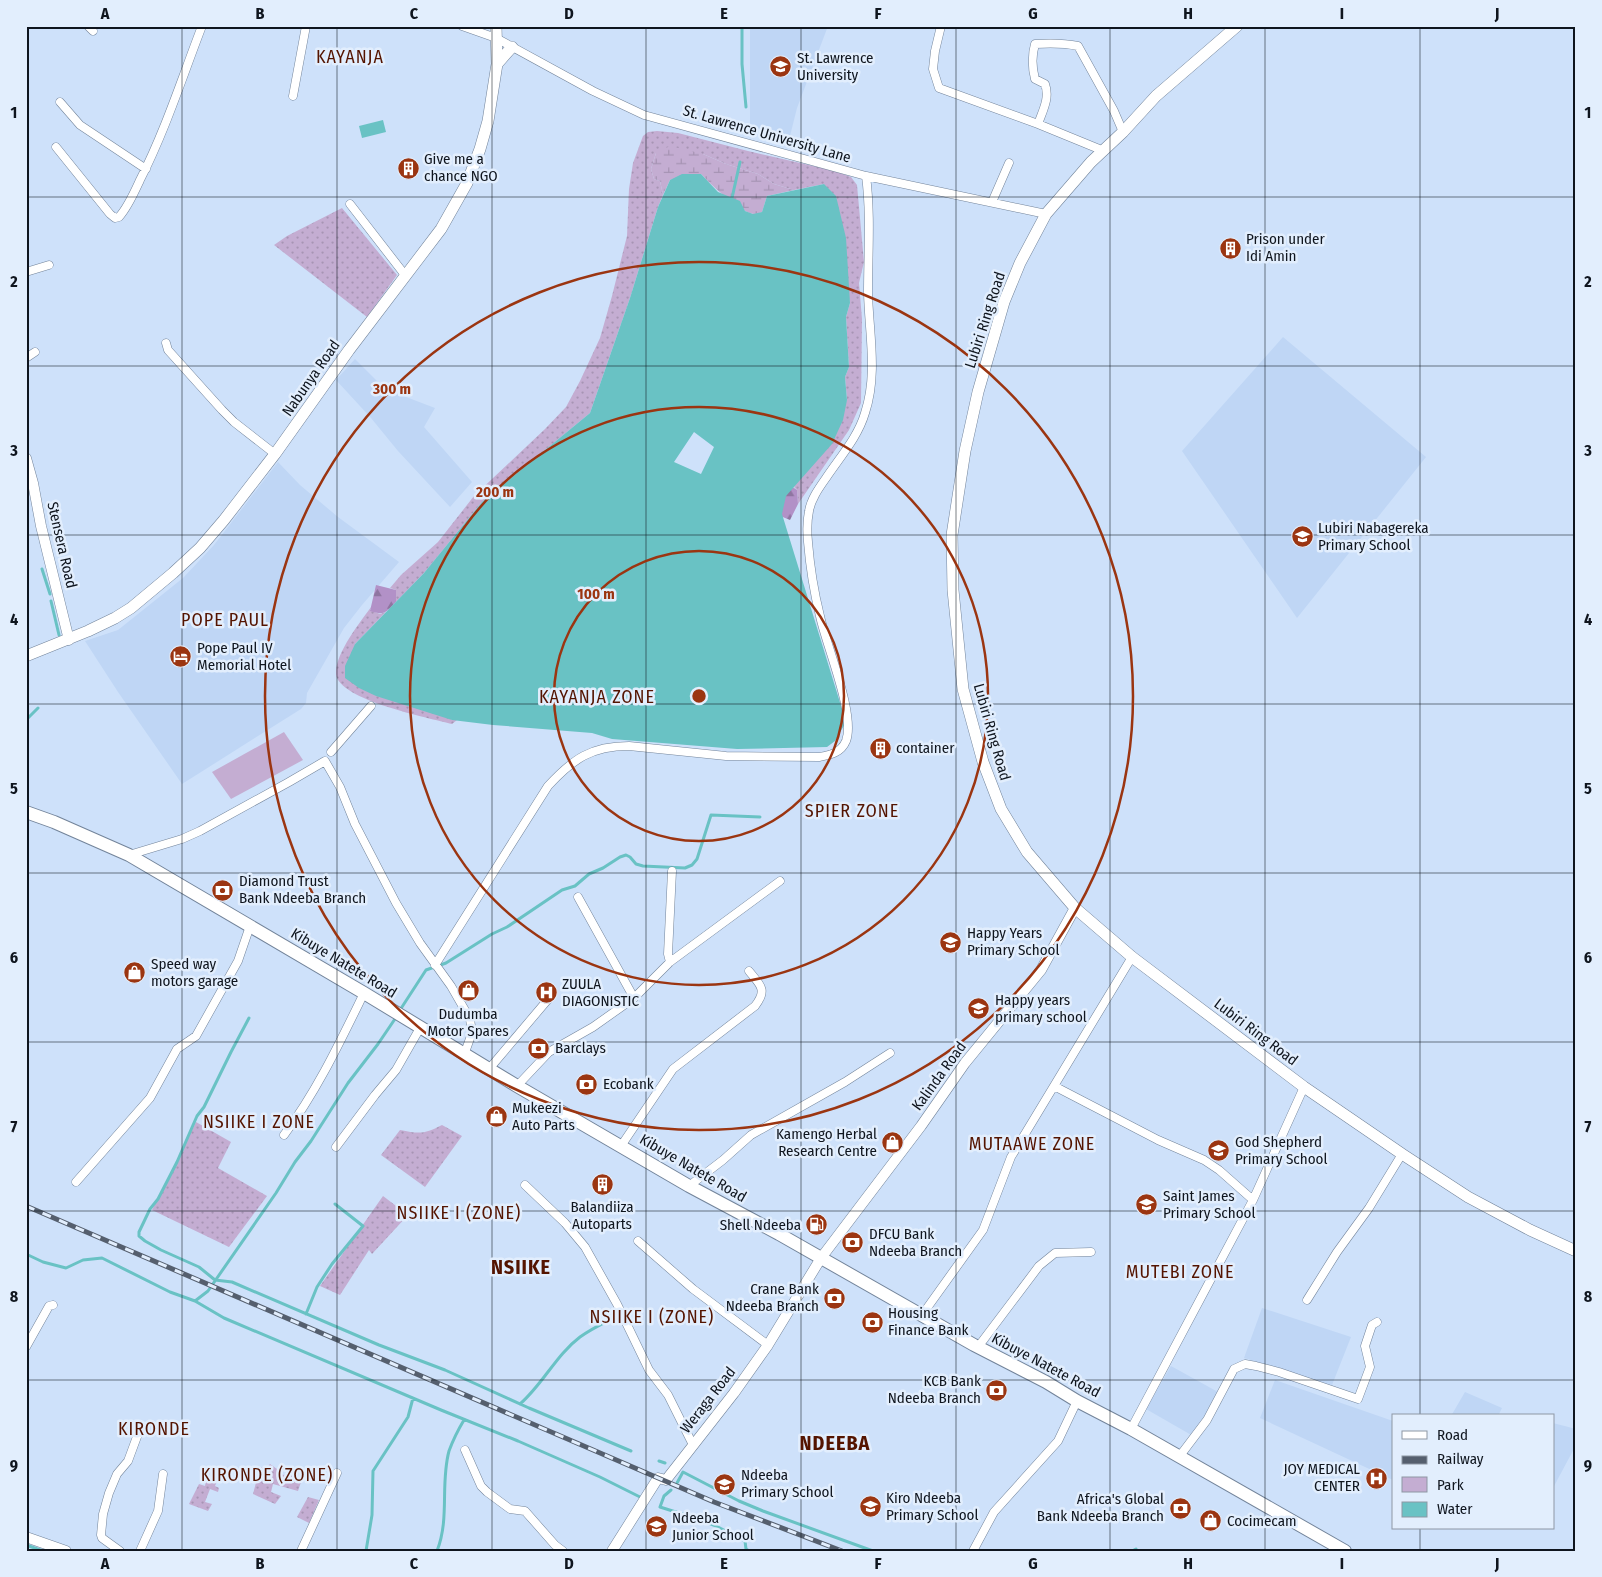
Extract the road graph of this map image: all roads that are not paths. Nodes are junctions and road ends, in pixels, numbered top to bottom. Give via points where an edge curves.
1 (202, 26) edge
2 (306, 26) edge
3 (462, 26) edge
4 (941, 26) edge
5 (1238, 26) edge
6 (496, 32) edge
7 (512, 47) junction
8 (497, 64) junction
9 (293, 96) dead end
10 (60, 102) dead end
11 (1038, 124) junction
12 (1123, 132) junction
13 (56, 147) dead end
14 (1104, 150) junction
15 (1009, 163) dead end
16 (146, 169) junction
17 (866, 176) junction
18 (992, 202) junction
19 (350, 204) dead end
20 (1046, 214) junction
21 (49, 265) dead end
22 (26, 272) edge
23 (405, 275) junction
24 (166, 344) dead end
25 (35, 352) dead end
26 (26, 358) edge
27 (275, 454) junction
28 (26, 458) edge
29 (69, 640) junction
30 (26, 656) edge
31 (371, 706) dead end
32 (331, 752) dead end
33 (26, 812) edge
34 (130, 855) junction
35 (672, 871) dead end
36 (780, 881) dead end
37 (578, 897) dead end
38 (1075, 908) junction
39 (250, 926) junction
40 (1132, 957) junction
41 (670, 962) junction
42 (435, 965) junction
43 (748, 971) dead end
44 (364, 993) junction
45 (550, 997) dead end
46 (634, 998) junction
47 (420, 1028) junction
48 (890, 1053) dead end
49 (464, 1054) junction
50 (489, 1069) junction
51 (517, 1086) junction
52 (1054, 1086) junction
53 (1304, 1087) junction
54 (284, 1135) dead end
55 (621, 1146) junction
56 (336, 1147) dead end
57 (1402, 1154) junction
58 (76, 1182) dead end
59 (525, 1186) dead end
60 (689, 1186) junction
61 (1253, 1200) junction
62 (638, 1241) dead end
63 (1576, 1251) edge
64 (1092, 1252) dead end
65 (821, 1258) junction
66 (1307, 1300) dead end
67 (53, 1305) dead end
68 (922, 1315) junction
69 (1377, 1322) dead end
70 (768, 1345) junction
71 (26, 1347) edge
72 (978, 1347) junction
73 (1076, 1401) junction
74 (1131, 1429) junction
75 (138, 1434) dead end
76 (693, 1445) junction
77 (465, 1450) dead end
78 (1179, 1458) junction
79 (337, 1473) dead end
80 (163, 1474) dead end
81 (26, 1537) edge
82 (66, 1551) edge
83 (120, 1551) edge
84 (140, 1551) edge
85 (301, 1551) edge
86 (563, 1551) edge
87 (612, 1551) edge
88 (973, 1551) edge
89 (1345, 1551) edge

1 - 16 street
2 - 9 street
3 - 6 street, St. Lawrence University Lane
4 - 11 street via 933,69 939,88
5 - 12 main road, Lubiri Ring Road via 1156,96
6 - 7 street, St. Lawrence University Lane
6 - 8 main road, Nabunya Road
7 - 8 main road
7 - 17 street, St. Lawrence University Lane via 644,115
8 - 23 main road, Nabunya Road via 488,121 467,183 441,229
10 - 16 street via 80,125
11 - 12 street via 1048,91 1046,84 1033,75 1035,44 1069,44 1078,46
11 - 14 street
12 - 14 main road, Lubiri Ring Road
13 - 16 street via 115,218 122,213
14 - 20 main road, Lubiri Ring Road
15 - 18 street
17 - 18 street, St. Lawrence University Lane
17 - 42 street via 872,367 869,396 865,415 853,438 816,493 809,510 808,526 812,583 847,708 847,740 841,749 819,757 726,756 621,746 595,750 579,757 548,786
18 - 20 street, St. Lawrence University Lane
19 - 23 street
20 - 38 main road, Lubiri Ring Road via 1004,302 978,392 952,535 953,590 963,689 983,762 1001,809 1027,852
21 - 22 street
23 - 27 main road, Nabunya Road
24 - 27 street via 222,410
25 - 26 street
27 - 29 main road, Nabunya Road via 200,548 173,573 124,613
28 - 29 street, Stensera Road
29 - 30 main road, Nabunya Road
31 - 32 street
33 - 34 main road, Kibuye Natete Road
34 - 39 main road, Kibuye Natete Road
34 - 42 street via 182,839 325,760 377,870
35 - 41 street
36 - 41 street
37 - 46 street
38 - 40 main road, Lubiri Ring Road
38 - 65 street, Kalinda Road via 1041,970 965,1064
39 - 44 main road, Kibuye Natete Road
39 - 58 street via 238,962 196,1036 177,1049 150,1098
40 - 52 street
40 - 53 main road, Lubiri Ring Road
41 - 46 street
42 - 49 street via 470,1018 472,1033
43 - 55 street via 762,989 761,998 673,1069
44 - 47 main road, Kibuye Natete Road
44 - 54 street via 331,1062
45 - 50 street
46 - 51 street via 549,1052
47 - 49 main road, Kibuye Natete Road
47 - 56 street via 396,1070
48 - 60 street via 751,1135
49 - 50 main road, Kibuye Natete Road
50 - 51 main road, Kibuye Natete Road
51 - 55 main road, Kibuye Natete Road
52 - 61 street via 1204,1160
52 - 68 street via 1011,1157 983,1230
53 - 57 main road, Lubiri Ring Road
53 - 61 street
55 - 60 main road, Kibuye Natete Road
57 - 63 main road, Lubiri Ring Road via 1468,1197
57 - 66 street
59 - 76 street via 565,1223 585,1247
60 - 65 main road, Kibuye Natete Road
61 - 74 street
62 - 70 street via 693,1289
64 - 72 street via 1052,1255 1039,1266
65 - 68 main road, Kibuye Natete Road
65 - 70 street, Weraga Road
67 - 71 street via 49,1306
68 - 72 main road, Kibuye Natete Road
69 - 78 street via 1372,1325 1365,1346 1370,1367 1358,1399 1279,1372 1245,1364 1238,1366 1207,1420
70 - 76 street, Weraga Road
72 - 73 main road, Kibuye Natete Road
73 - 74 main road, Kibuye Natete Road
73 - 88 street via 1058,1441 994,1512
74 - 78 main road, Kibuye Natete Road
75 - 83 street via 128,1461 117,1474 109,1492 103,1514 102,1538
76 - 87 street, Weraga Road via 666,1480 658,1478
77 - 86 street via 481,1486 510,1508 525,1511
78 - 89 main road, Kibuye Natete Road
79 - 85 street
80 - 84 street via 158,1511
81 - 82 street

